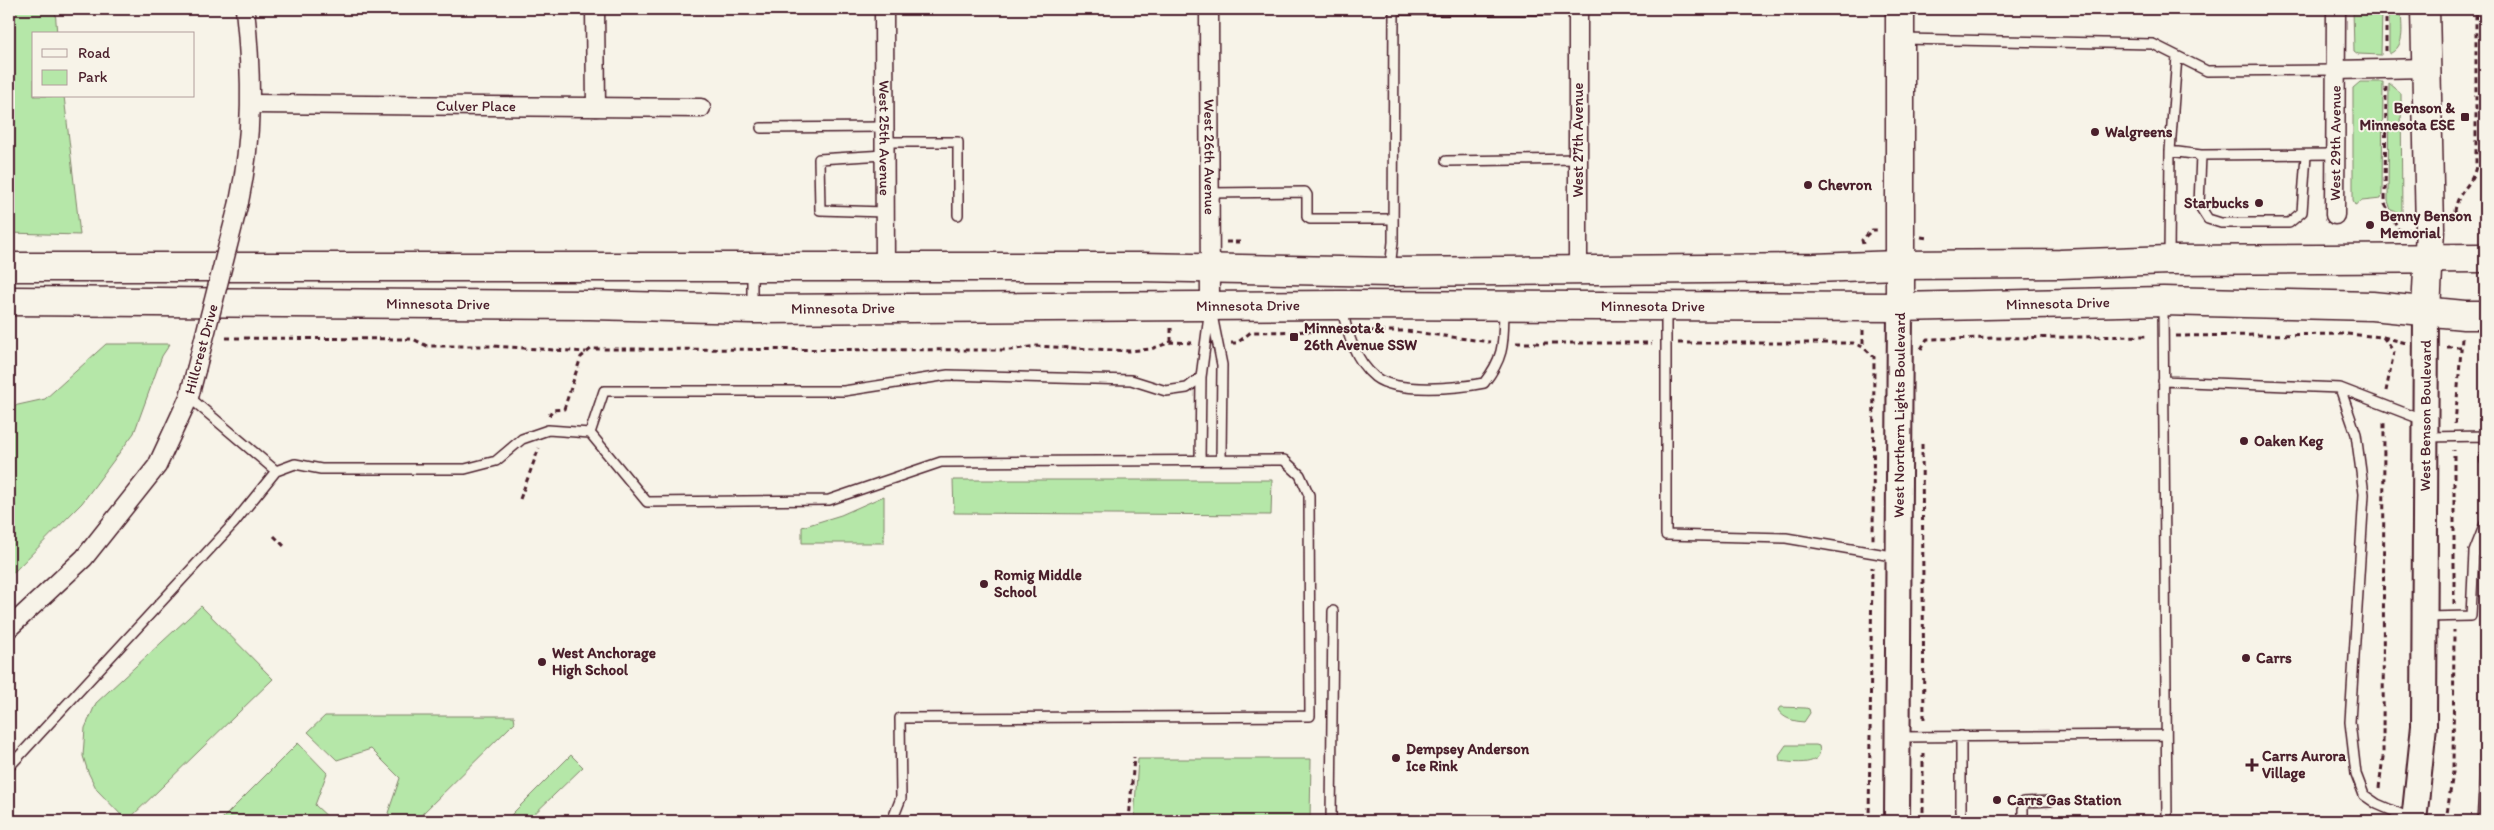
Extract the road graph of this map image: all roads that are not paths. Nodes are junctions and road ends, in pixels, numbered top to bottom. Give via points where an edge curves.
1 (245, 9) edge
2 (595, 9) edge
3 (884, 9) edge
4 (1209, 9) edge
5 (1900, 9) edge
6 (2336, 9) edge
7 (2425, 9) edge
8 (1394, 10) edge
9 (1578, 10) edge
10 (1900, 39) junction
11 (2176, 56) junction
12 (2426, 68) junction
13 (2336, 70) junction
14 (252, 104) junction
15 (596, 107) junction
16 (701, 108) dead end
17 (760, 128) dead end
18 (884, 141) junction
19 (2170, 151) junction
20 (2306, 154) junction
21 (2334, 154) junction
22 (2201, 155) junction
23 (1578, 159) junction
24 (1446, 161) dead end
25 (1210, 193) junction
26 (884, 212) junction
27 (958, 215) dead end
28 (2334, 215) dead end
29 (1393, 218) junction
30 (2485, 258) edge
31 (2429, 259) junction
32 (2170, 260) junction
33 (1898, 264) junction
34 (9, 267) edge
35 (752, 268) junction
36 (885, 268) junction
37 (1210, 268) junction
38 (1578, 271) junction
39 (1390, 272) junction
40 (9, 301) edge
41 (2163, 301) junction
42 (1666, 304) junction
43 (1210, 305) junction
44 (1341, 305) junction
45 (1504, 305) junction
46 (1900, 307) junction
47 (752, 308) junction
48 (2426, 311) junction
49 (2485, 315) edge
50 (1201, 377) junction
51 (2163, 381) junction
52 (2340, 388) junction
53 (189, 397) junction
54 (2426, 429) junction
55 (590, 433) junction
56 (2485, 436) edge
57 (1221, 459) junction
58 (1200, 460) junction
59 (2485, 461) edge
60 (276, 471) junction
61 (2485, 524) edge
62 (2485, 551) edge
63 (2474, 552) junction
64 (1898, 557) junction
65 (1334, 611) dead end
66 (2426, 617) junction
67 (9, 628) edge
68 (2166, 735) junction
69 (1961, 736) junction
70 (1897, 737) junction
71 (9, 767) edge
72 (2485, 776) edge
73 (2050, 801) dead end
74 (892, 821) edge
75 (1331, 821) edge
76 (1896, 821) edge
77 (1956, 821) edge
78 (2023, 821) edge
79 (2167, 821) edge
80 (2414, 821) edge
81 (2482, 821) edge

1 - 14 street, Hillcrest Drive
2 - 15 street
3 - 18 street, West 25th Avenue
4 - 25 street, West 26th Avenue
5 - 10 main road, West Northern Lights Boulevard
6 - 13 street, West 29th Avenue
7 - 12 main road, West Benson Boulevard
8 - 9 lane
8 - 29 lane
9 - 23 street, West 27th Avenue
10 - 11 lane via 2153,44
10 - 33 main road, West Northern Lights Boulevard
11 - 13 lane via 2207,71
11 - 19 lane
12 - 13 street, West 29th Avenue
12 - 31 main road, West Benson Boulevard
13 - 21 street, West 29th Avenue
14 - 15 street, Culver Place
14 - 53 street, Hillcrest Drive, bridge via 247,165
15 - 16 street, Culver Place
17 - 18 lane
18 - 26 street, West 25th Avenue
18 - 26 lane via 819,159 820,210
18 - 27 lane via 958,142
19 - 22 lane
19 - 32 lane
20 - 21 lane
20 - 22 lane
20 - 22 lane via 2302,212 2289,223 2221,223 2208,219 2199,205
21 - 28 street, West 29th Avenue
23 - 24 lane
23 - 38 street, West 27th Avenue
25 - 29 lane via 1305,192 1307,217 1310,218
25 - 37 street, West 26th Avenue
26 - 36 street, West 25th Avenue
29 - 39 lane
30 - 31 main road
31 - 32 main road
31 - 48 main road, West Benson Boulevard
32 - 33 main road
33 - 38 main road
33 - 46 main road, West Northern Lights Boulevard
34 - 35 main road
35 - 36 main road
35 - 47 lane
36 - 37 main road
37 - 39 main road
37 - 43 street, West 26th Avenue
38 - 39 main road
40 - 47 main road, Minnesota Drive
41 - 46 main road, Minnesota Drive
41 - 48 main road, Minnesota Drive via 2372,306
41 - 51 lane
42 - 45 main road, Minnesota Drive
42 - 46 main road, Minnesota Drive
42 - 64 lane via 1666,535 1786,538
43 - 44 main road, Minnesota Drive
43 - 47 main road, Minnesota Drive
43 - 50 lane
43 - 57 lane via 1222,365
44 - 45 main road, Minnesota Drive
44 - 45 lane via 1347,331 1363,363 1376,378 1397,385 1430,389 1484,383 1498,366 1503,343
46 - 64 main road, West Northern Lights Boulevard
48 - 49 main road, Minnesota Drive
48 - 54 main road, West Benson Boulevard
50 - 55 lane via 1187,388 1166,391 1131,380 948,375 844,391 604,391
50 - 58 lane
51 - 52 lane
51 - 68 lane
52 - 54 lane via 2384,405
52 - 80 lane via 2356,434 2364,494 2350,722 2356,774 2364,795
53 - 60 lane
53 - 67 street, Hillcrest Drive via 157,466 123,510 84,558
54 - 56 lane via 2454,436
54 - 66 main road, West Benson Boulevard
55 - 58 lane via 648,502 829,500 941,462
55 - 60 lane via 548,430 522,439 496,461 465,469 321,469 295,464
56 - 59 lane
57 - 58 lane
57 - 74 lane via 1284,460 1300,475 1309,495 1310,716 900,718 900,798
60 - 71 lane via 234,523
61 - 63 lane
62 - 63 lane
63 - 66 lane via 2471,616
64 - 70 main road, West Northern Lights Boulevard
65 - 75 lane
66 - 80 main road, West Benson Boulevard via 2424,726
68 - 69 lane
68 - 79 lane
69 - 70 lane
69 - 77 lane via 1961,814
70 - 76 main road, West Northern Lights Boulevard
72 - 81 lane
73 - 78 lane via 2023,802

